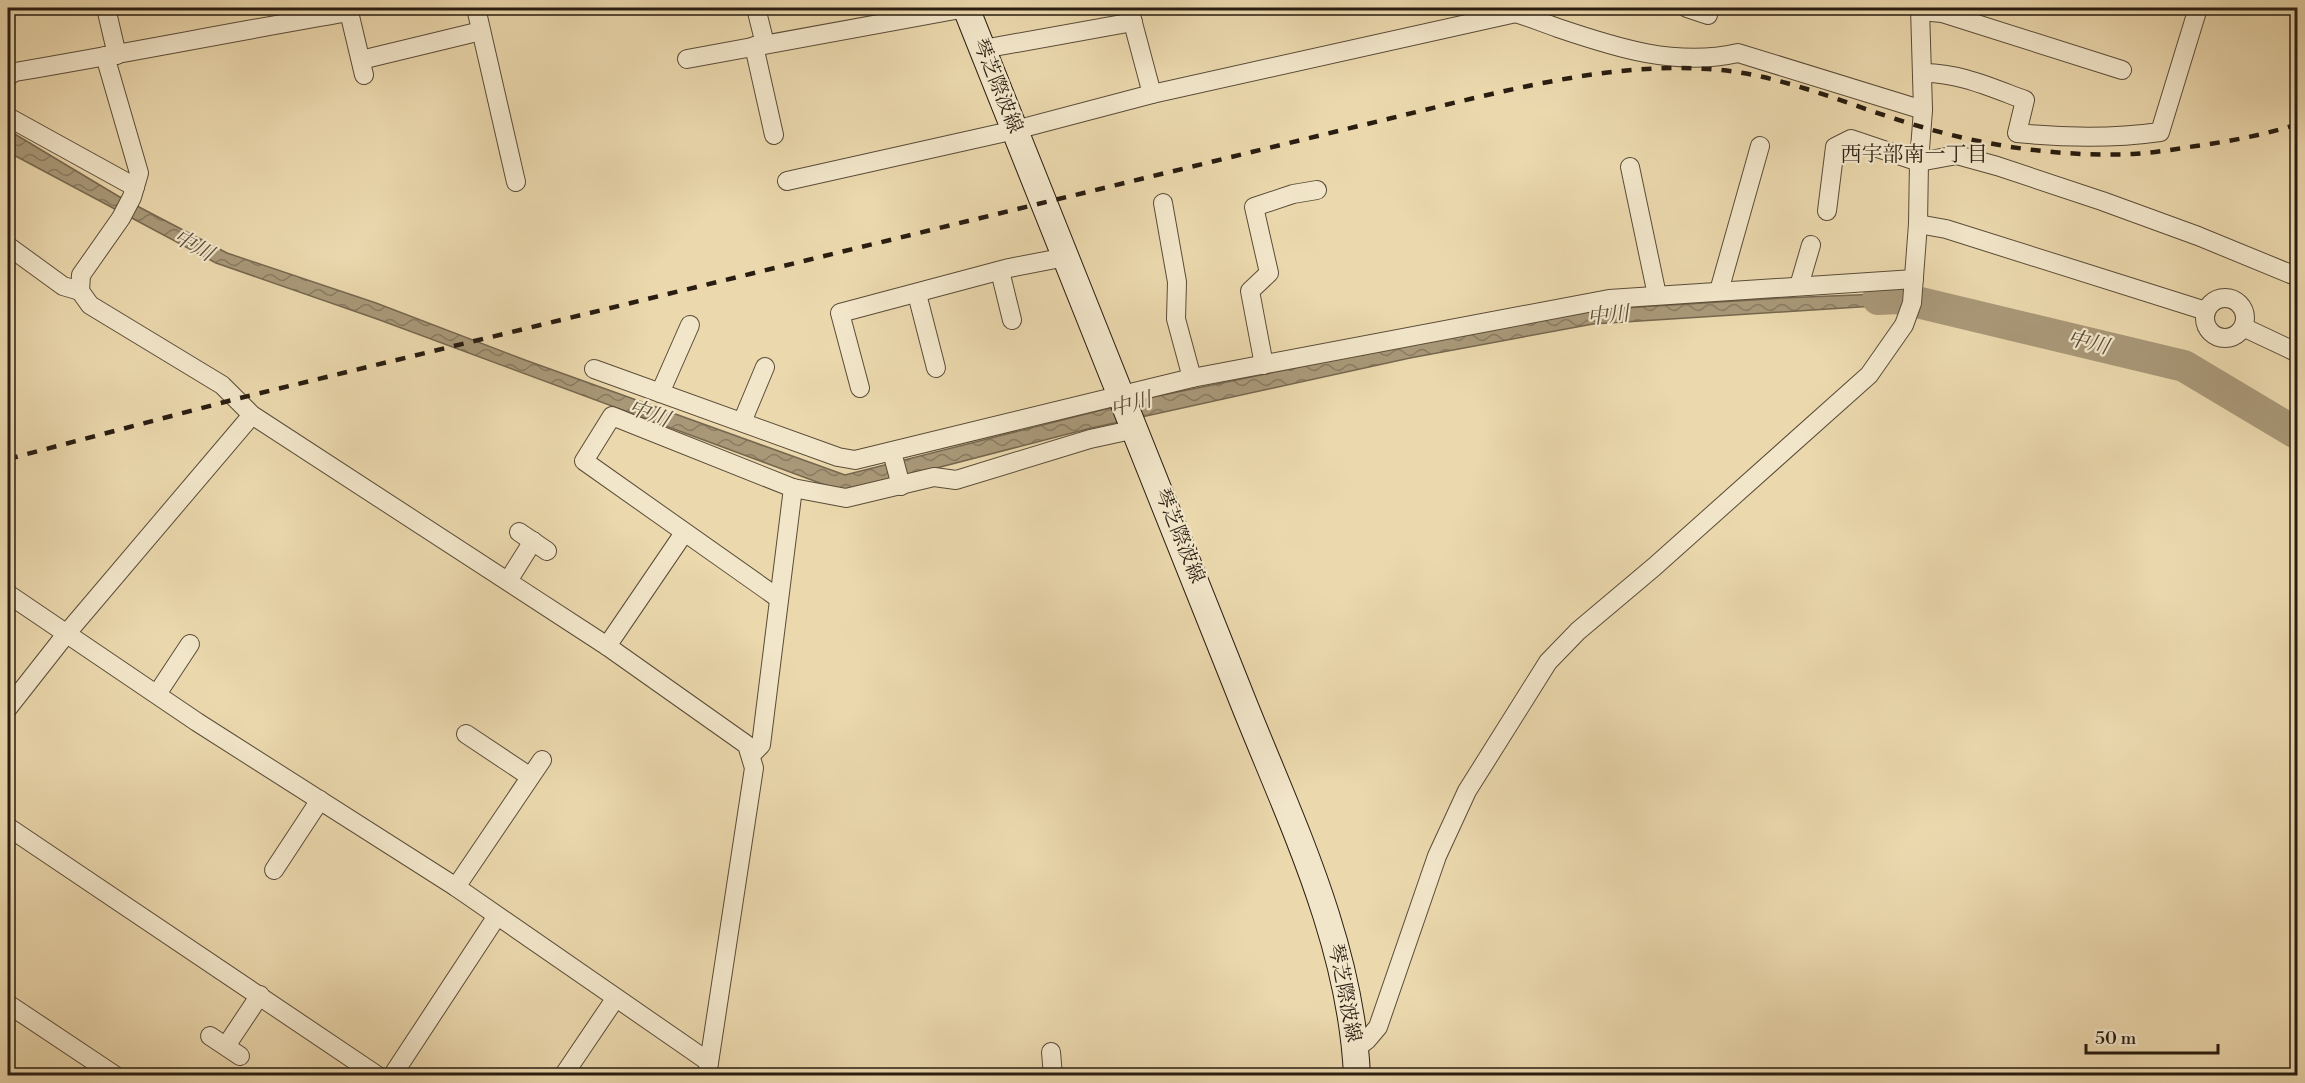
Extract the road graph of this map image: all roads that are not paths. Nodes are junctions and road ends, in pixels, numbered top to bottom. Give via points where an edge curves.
1 (106, 8) edge
2 (300, 8) edge
3 (476, 8) edge
4 (756, 8) edge
5 (966, 8) edge
6 (1494, 8) edge
7 (1687, 8) edge
8 (1708, 8) edge
9 (2198, 8) edge
10 (1920, 9) edge
11 (1512, 10) edge
12 (1131, 15) edge
13 (481, 31) junction
14 (760, 45) junction
15 (983, 49) junction
16 (116, 51) junction
17 (687, 59) dead end
18 (2122, 70) dead end
19 (1922, 73) junction
20 (8, 76) edge
21 (1152, 94) junction
22 (1923, 110) junction
23 (8, 117) edge
24 (1015, 129) junction
25 (774, 135) dead end
26 (1760, 146) dead end
27 (1919, 162) junction
28 (1630, 167) dead end
29 (787, 181) dead end
30 (516, 182) dead end
31 (1317, 190) dead end
32 (133, 192) junction
33 (1163, 203) dead end
34 (1827, 211) dead end
35 (1918, 224) junction
36 (1811, 245) dead end
37 (8, 246) edge
38 (1066, 257) junction
39 (1000, 271) junction
40 (2298, 277) edge
41 (1914, 279) junction
42 (1799, 286) junction
43 (80, 291) junction
44 (1719, 291) junction
45 (917, 294) junction
46 (1657, 296) junction
47 (2206, 311) junction
48 (1012, 320) dead end
49 (690, 325) dead end
50 (2243, 327) junction
51 (2298, 353) edge
52 (1264, 365) junction
53 (765, 367) dead end
54 (936, 368) dead end
55 (594, 369) dead end
56 (1192, 378) junction
57 (860, 388) dead end
58 (660, 393) junction
59 (1124, 398) junction
60 (252, 415) junction
61 (742, 422) junction
62 (1136, 428) junction
63 (893, 455) junction
64 (900, 483) junction
65 (793, 488) junction
66 (684, 533) junction
67 (533, 541) dead end
68 (508, 581) junction
69 (8, 594) edge
70 (778, 598) junction
71 (68, 633) junction
72 (190, 644) dead end
73 (607, 646) junction
74 (156, 694) junction
75 (8, 708) edge
76 (466, 734) dead end
77 (751, 756) junction
78 (542, 760) dead end
79 (530, 776) junction
80 (320, 800) junction
81 (8, 827) edge
82 (274, 870) dead end
83 (456, 887) junction
84 (496, 916) junction
85 (260, 995) junction
86 (615, 999) junction
87 (8, 1004) edge
88 (210, 1036) dead end
89 (1355, 1049) junction
90 (1051, 1052) dead end
91 (708, 1069) edge
92 (116, 1076) edge
93 (378, 1076) edge
94 (392, 1076) edge
95 (563, 1076) edge
96 (1053, 1076) edge
97 (1357, 1076) edge

1 - 16 street
2 - 16 street
3 - 13 street
4 - 14 street
5 - 14 street
5 - 15 main road, 琴芝際波線
6 - 11 street
7 - 8 street via 1708,15
9 - 19 street via 2160,132 2121,138 2018,133 2025,100 1937,72
10 - 18 street
10 - 19 street
11 - 21 street
11 - 22 street via 1646,54 1715,58 1738,53
12 - 15 street
12 - 21 street
13 - 16 street via 363,68 349,12
13 - 30 street
14 - 17 street
14 - 25 street
15 - 24 main road, 琴芝際波線
16 - 20 street
16 - 32 street via 139,173
19 - 22 street
21 - 24 street
22 - 27 street
23 - 32 street
24 - 29 street
24 - 38 main road, 琴芝際波線
26 - 44 street
27 - 34 street via 1851,139 1835,147
27 - 35 street
27 - 40 street via 1957,155 1997,166 2198,236
28 - 46 street
31 - 52 street via 1254,207 1269,273 1250,291
32 - 43 street via 121,218 81,275
33 - 56 street via 1177,282 1176,319
35 - 41 street
35 - 47 street via 1946,229
36 - 42 street
37 - 43 street via 63,286
38 - 39 street
38 - 59 main road, 琴芝際波線
39 - 45 street
39 - 48 street
41 - 42 street
41 - 89 street via 1912,303 1904,325 1869,375 1578,631 1548,662 1467,790 1437,856 1378,1027
42 - 44 street
43 - 60 street via 90,305 222,385
44 - 46 street
45 - 54 street
45 - 57 street via 840,313
46 - 52 street via 1580,304
47 - 50 street via 2205,323 2212,333 2223,338 2235,335
47 - 50 street via 2213,301 2226,297 2238,302 2245,314
49 - 58 street
50 - 51 street
52 - 56 street
53 - 61 street
55 - 58 street
56 - 59 street
58 - 61 street
59 - 62 main road, 琴芝際波線
59 - 63 street
60 - 68 street
60 - 71 street
61 - 63 street via 838,457 855,460
62 - 64 street via 956,480 934,477
62 - 89 main road, 琴芝際波線 via 1327,916
63 - 64 street
64 - 65 street via 846,498
65 - 66 street via 612,416 584,461
65 - 70 street
66 - 70 street
66 - 73 street
67 - 68 street
68 - 73 street
69 - 71 street
70 - 77 street via 761,745
71 - 74 street
71 - 75 street
72 - 74 street
73 - 77 street via 747,745
74 - 80 street
76 - 79 street
77 - 91 street via 754,768
78 - 79 street
79 - 83 street
80 - 82 street
80 - 83 street
81 - 85 street
83 - 84 street
84 - 86 street
84 - 94 street
85 - 88 street via 233,1051
85 - 93 street
86 - 91 street
86 - 95 street
87 - 92 street
89 - 97 main road, 琴芝際波線
90 - 96 street

